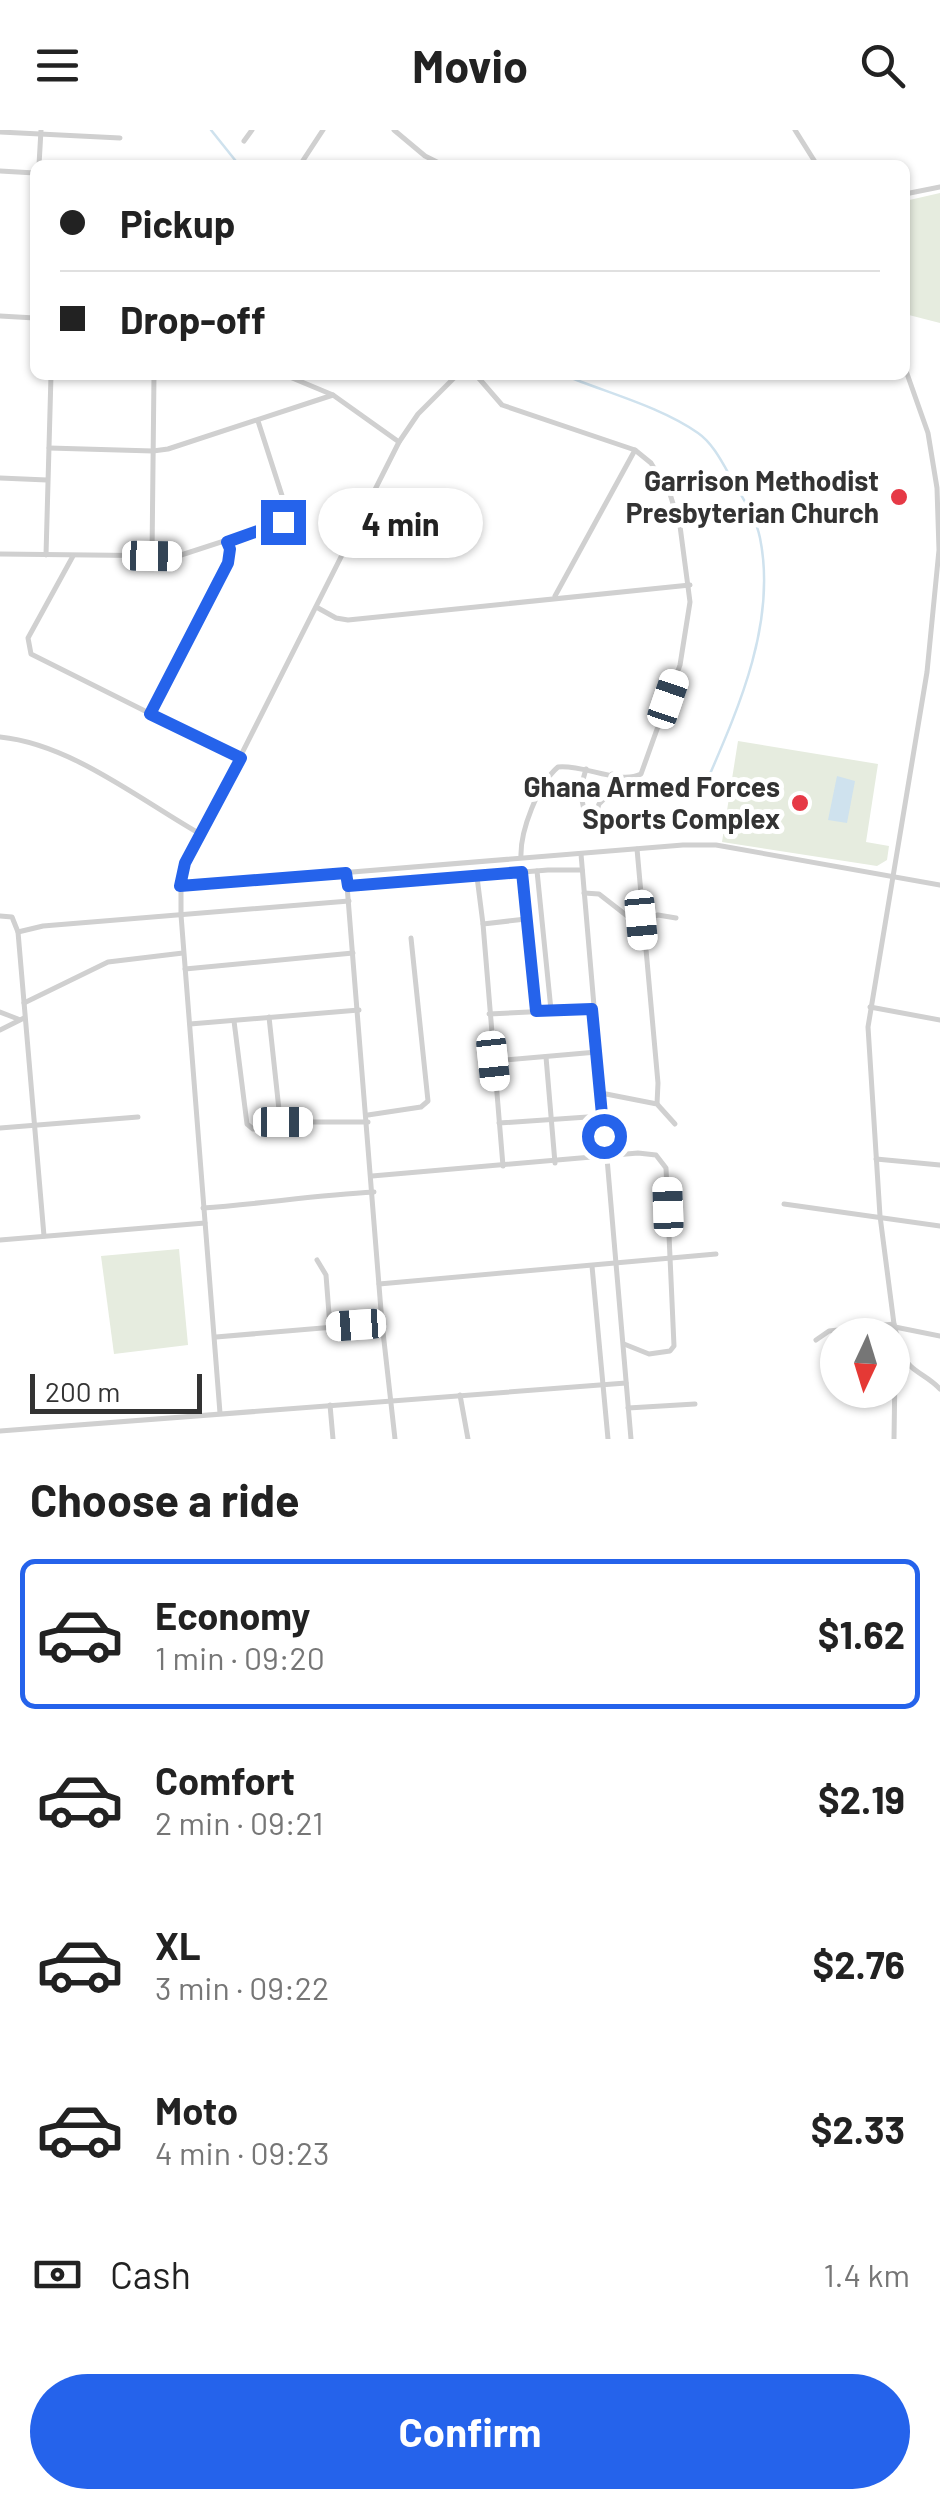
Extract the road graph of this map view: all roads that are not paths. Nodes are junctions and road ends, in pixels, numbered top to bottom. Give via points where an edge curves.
1 (252, 130) edge
2 (323, 130) edge
3 (394, 130) edge
4 (796, 130) edge
5 (0, 132) edge
6 (41, 132) edge
7 (120, 138) dead end
8 (244, 140) dead end
9 (39, 160) edge
10 (303, 160) edge
11 (433, 160) edge
12 (815, 160) edge
13 (0, 171) edge
14 (30, 173) edge
15 (940, 187) edge
16 (910, 193) edge
17 (0, 316) edge
18 (30, 318) edge
19 (51, 380) edge
20 (154, 380) edge
21 (297, 380) edge
22 (451, 380) edge
23 (480, 380) edge
24 (909, 380) edge
25 (333, 395) junction
26 (258, 422) junction
27 (400, 442) junction
28 (49, 448) junction
29 (635, 450) junction
30 (153, 452) junction
31 (0, 478) edge
32 (47, 480) junction
33 (227, 542) junction
34 (0, 554) edge
35 (46, 555) junction
36 (73, 556) junction
37 (152, 556) junction
38 (690, 585) junction
39 (555, 597) junction
40 (317, 608) junction
41 (150, 714) junction
42 (0, 737) edge
43 (241, 758) junction
44 (586, 768) junction
45 (612, 774) junction
46 (202, 835) junction
47 (637, 849) junction
48 (581, 854) junction
49 (521, 857) junction
50 (582, 870) junction
51 (538, 871) junction
52 (522, 872) junction
53 (346, 873) junction
54 (891, 875) junction
55 (477, 876) junction
56 (940, 885) edge
57 (180, 886) junction
58 (348, 886) junction
59 (584, 893) junction
60 (348, 901) junction
61 (180, 915) junction
62 (0, 916) edge
63 (526, 918) junction
64 (676, 918) dead end
65 (641, 920) junction
66 (483, 924) junction
67 (18, 932) junction
68 (412, 938) dead end
69 (183, 952) junction
70 (353, 952) junction
71 (185, 969) junction
72 (24, 1002) junction
73 (870, 1007) junction
74 (592, 1009) junction
75 (358, 1010) junction
76 (551, 1010) junction
77 (536, 1011) junction
78 (0, 1012) edge
79 (488, 1014) junction
80 (269, 1017) junction
81 (23, 1018) junction
82 (234, 1020) junction
83 (940, 1020) edge
84 (190, 1024) junction
85 (0, 1030) edge
86 (597, 1052) junction
87 (546, 1057) junction
88 (493, 1061) junction
89 (601, 1093) junction
90 (656, 1104) junction
91 (138, 1116) dead end
92 (602, 1116) junction
93 (368, 1119) junction
94 (552, 1120) junction
95 (283, 1122) junction
96 (499, 1123) junction
97 (35, 1124) junction
98 (675, 1124) dead end
99 (0, 1128) edge
100 (606, 1156) junction
101 (876, 1159) junction
102 (554, 1162) junction
103 (940, 1165) edge
104 (503, 1166) junction
105 (372, 1176) junction
106 (374, 1192) junction
107 (784, 1204) dead end
108 (204, 1208) junction
109 (880, 1216) junction
110 (204, 1224) junction
111 (940, 1226) edge
112 (44, 1236) junction
113 (0, 1240) edge
114 (716, 1254) dead end
115 (669, 1257) junction
116 (317, 1260) dead end
117 (615, 1264) junction
118 (592, 1266) junction
119 (380, 1284) junction
120 (893, 1318) edge
121 (382, 1323) junction
122 (330, 1327) junction
123 (910, 1329) edge
124 (940, 1336) edge
125 (214, 1338) junction
126 (820, 1338) edge
127 (816, 1340) dead end
128 (624, 1344) junction
129 (910, 1367) edge
130 (626, 1383) junction
131 (603, 1385) junction
132 (940, 1389) edge
133 (460, 1395) junction
134 (391, 1400) junction
135 (695, 1404) dead end
136 (330, 1405) junction
137 (628, 1408) junction
138 (894, 1408) edge
139 (220, 1413) junction
140 (0, 1431) edge
141 (334, 1439) edge
142 (395, 1439) edge
143 (468, 1439) edge
144 (608, 1439) edge
145 (631, 1439) edge
146 (894, 1439) edge

1 - 8 street
2 - 10 street
3 - 11 street
4 - 12 street
5 - 6 street
6 - 7 street
6 - 9 street
13 - 14 street
15 - 16 street
17 - 18 street
19 - 28 street
20 - 30 street
21 - 25 street
22 - 27 street
23 - 29 street via 502,405
24 - 54 street via 928,432 939,550 927,672
25 - 26 street
25 - 27 street
26 - 30 street
26 - 33 street via 288,515
27 - 40 street
28 - 30 street
28 - 32 street
29 - 38 street via 670,494
29 - 39 street
30 - 37 street
31 - 32 street
32 - 35 street
33 - 37 street via 184,556
33 - 41 street via 228,563
34 - 35 street
35 - 36 street
36 - 37 street
36 - 41 street via 28,638 31,654
38 - 39 street
38 - 45 street via 680,664 644,768 633,778
39 - 40 street via 348,620
40 - 43 street
41 - 43 street
42 - 46 street via 55,750
43 - 46 street
44 - 45 street
44 - 45 street via 580,790 586,820 594,820 611,792
44 - 49 street via 552,771 521,834
46 - 57 street
47 - 48 street
47 - 54 street via 716,846
47 - 65 street
48 - 49 street
48 - 50 street
49 - 53 street
50 - 51 street
50 - 59 street
51 - 52 street
51 - 76 street
52 - 55 street
52 - 63 street
53 - 57 street
53 - 58 street
54 - 56 street
54 - 73 street
55 - 58 street
55 - 66 street
57 - 61 street
58 - 60 street
59 - 65 street via 596,892 629,920
59 - 74 street
60 - 61 street
60 - 70 street
61 - 67 street
61 - 69 street
62 - 67 street via 12,917
63 - 66 street
63 - 77 street
64 - 65 street
65 - 90 street
66 - 79 street
67 - 72 street
68 - 93 street via 428,1101
69 - 71 street
69 - 72 street via 111,961
70 - 71 street
70 - 75 street
71 - 84 street
72 - 81 street
73 - 83 street
73 - 101 street
74 - 76 street
74 - 86 street
75 - 80 street
75 - 93 street
76 - 77 street
77 - 79 street
78 - 81 street
79 - 88 street
80 - 82 street
80 - 95 street
81 - 85 street
81 - 97 street
82 - 84 street
82 - 95 street via 247,1124 254,1129
84 - 108 street
86 - 87 street
86 - 89 street
87 - 88 street
87 - 94 street
88 - 96 street
89 - 90 street
89 - 92 street
90 - 98 street
91 - 97 street
92 - 94 street
92 - 100 street
93 - 95 street
93 - 105 street
94 - 96 street
94 - 102 street
96 - 104 street
97 - 99 street
97 - 112 street
100 - 102 street
100 - 115 street via 647,1152 664,1162
100 - 117 street
101 - 103 street
101 - 109 street
102 - 104 street
104 - 105 street
105 - 106 street
106 - 108 street
106 - 119 street
107 - 109 street
108 - 110 street
109 - 111 street
109 - 120 street
110 - 112 street
110 - 125 street
112 - 113 street
114 - 115 street
115 - 117 street
115 - 128 street via 674,1346 649,1354
116 - 122 street via 326,1276
117 - 118 street
117 - 128 street
118 - 119 street
118 - 131 street
119 - 121 street
121 - 122 street
121 - 134 street
122 - 125 street
123 - 124 street
125 - 139 street
126 - 127 street
128 - 130 street
129 - 132 street
130 - 131 street
130 - 137 street
131 - 133 street
131 - 144 street
133 - 134 street
133 - 143 street
134 - 136 street
134 - 142 street
135 - 137 street
136 - 139 street
136 - 141 street
137 - 145 street
138 - 146 street
139 - 140 street

